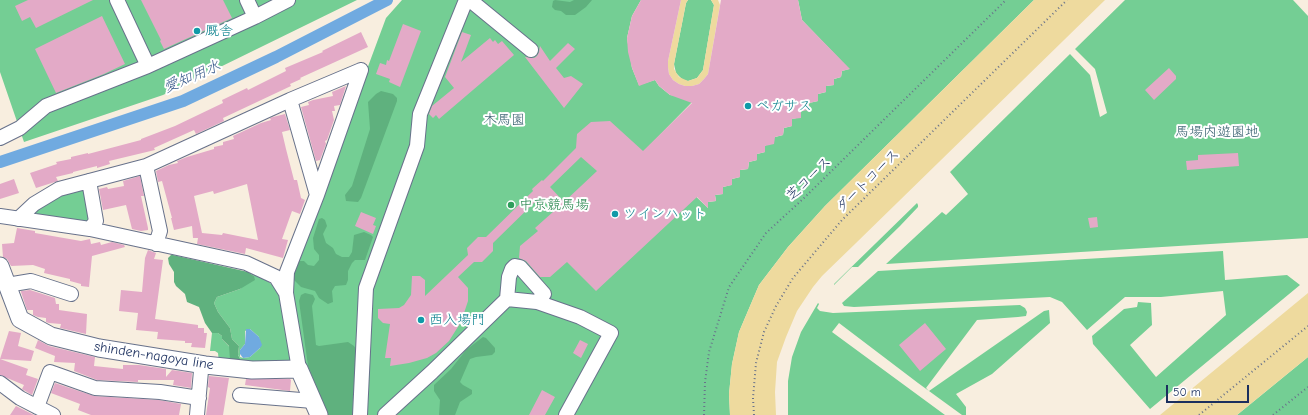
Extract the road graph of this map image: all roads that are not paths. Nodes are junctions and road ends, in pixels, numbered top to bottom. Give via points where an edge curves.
1 (117, 0) edge
2 (247, 0) edge
3 (288, 0) edge
4 (466, 0) edge
5 (470, 0) edge
6 (254, 17) junction
7 (531, 50) dead end
8 (148, 66) junction
9 (290, 100) junction
10 (0, 138) edge
11 (146, 166) junction
12 (88, 181) junction
13 (317, 195) junction
14 (0, 216) edge
15 (18, 219) junction
16 (90, 229) junction
17 (156, 244) junction
18 (0, 266) edge
19 (7, 285) junction
20 (286, 292) junction
21 (71, 294) dead end
22 (507, 299) junction
23 (537, 302) junction
24 (204, 365) junction
25 (299, 369) junction
26 (0, 383) edge
27 (240, 395) dead end
28 (199, 398) junction
29 (37, 407) junction
30 (316, 408) edge
31 (53, 415) edge
32 (197, 415) edge
33 (360, 415) edge
34 (385, 415) edge
35 (566, 415) edge

1 - 8 street
2 - 6 street
3 - 6 street
4 - 33 street via 420,114 417,146 366,288
5 - 7 street
6 - 8 street
8 - 10 street via 46,106 20,128
9 - 11 street
9 - 13 street
9 - 13 street via 361,70
11 - 12 street
11 - 17 street via 160,231
12 - 15 street via 59,189 34,204
12 - 16 street via 96,221
13 - 20 street via 287,272
14 - 15 street
15 - 16 street
16 - 17 street
17 - 20 street via 246,263 276,277
18 - 19 main road, shinden-nagoya line
19 - 21 street via 31,281
19 - 24 main road, shinden-nagoya line via 20,319 51,336 99,348
20 - 25 street
22 - 23 street
22 - 23 street via 509,276 515,266 520,266 544,294
22 - 34 street
23 - 35 street via 580,317 611,333
24 - 25 main road, shinden-nagoya line via 252,370
24 - 28 street via 201,371
25 - 30 main road
26 - 29 street
27 - 30 street
28 - 29 street via 160,392 95,388 50,372
28 - 32 street
29 - 31 street

